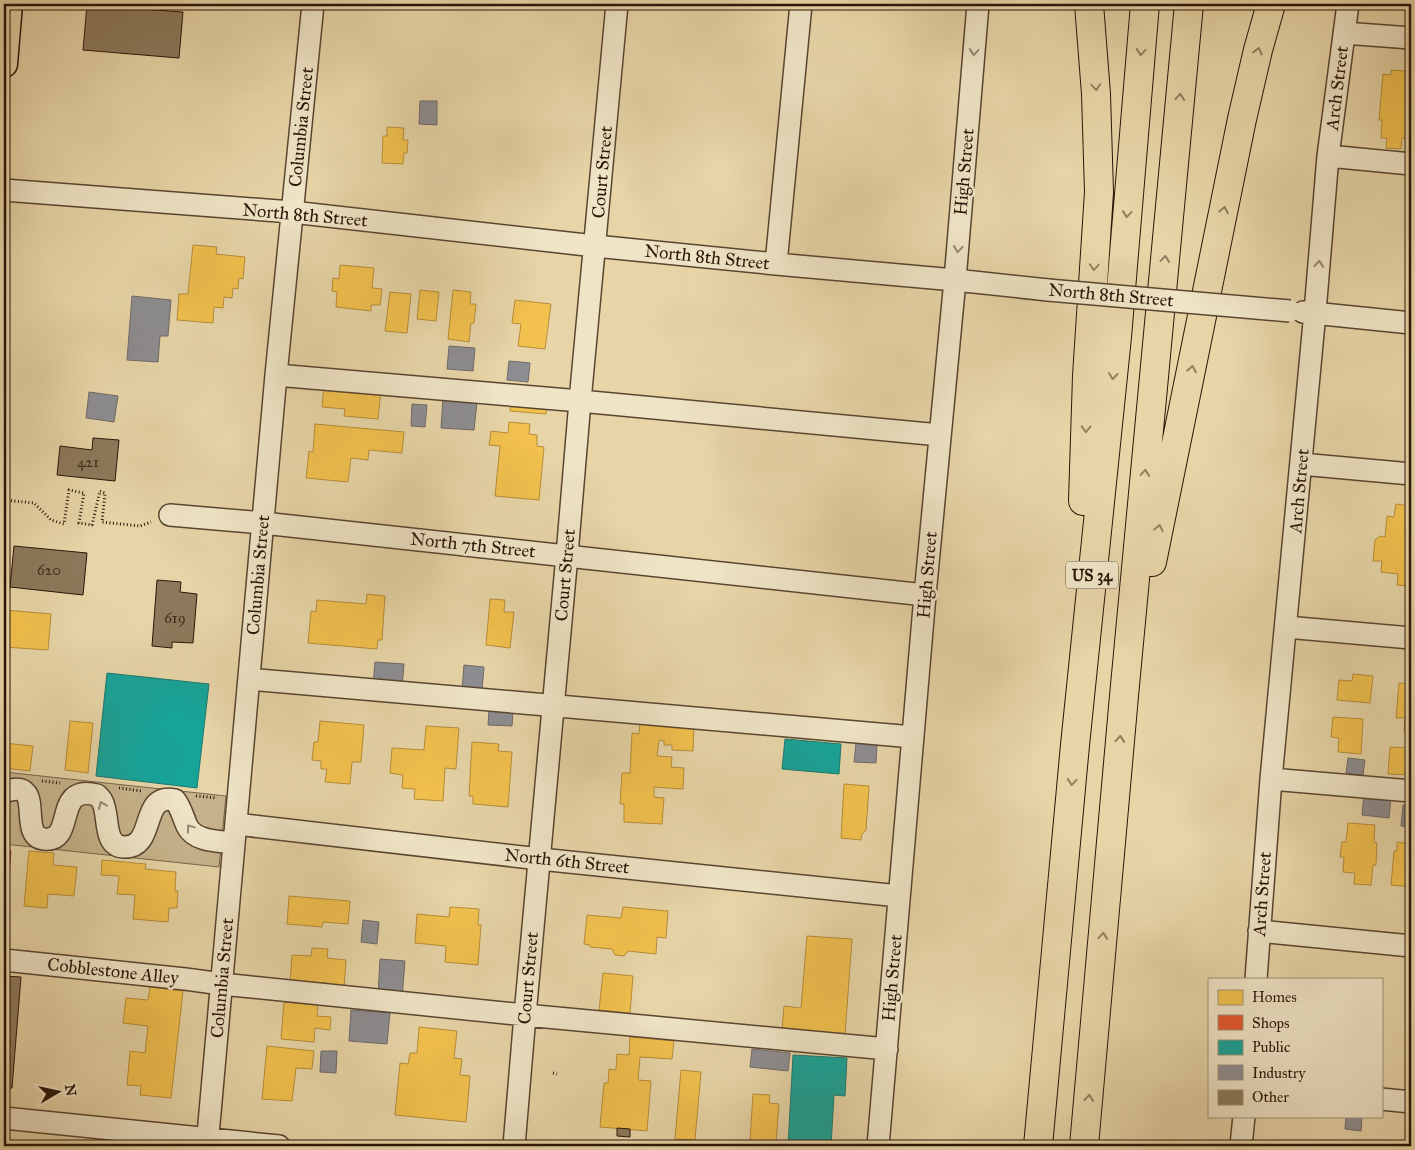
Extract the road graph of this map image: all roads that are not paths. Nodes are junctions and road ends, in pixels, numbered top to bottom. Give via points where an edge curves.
1 (9, 4) edge
2 (313, 4) edge
3 (617, 4) edge
4 (800, 4) edge
5 (978, 4) edge
6 (1089, 4) edge
7 (1145, 4) edge
8 (1188, 4) edge
9 (1271, 4) edge
10 (1348, 4) edge
11 (1344, 33) junction
12 (1411, 38) edge
13 (4, 64) edge
14 (1328, 156) junction
15 (1411, 164) edge
16 (4, 190) edge
17 (292, 212) junction
18 (595, 246) junction
19 (776, 264) junction
20 (956, 280) junction
21 (1315, 312) junction
22 (1411, 323) edge
23 (276, 375) junction
24 (580, 401) junction
25 (940, 435) junction
26 (1301, 464) junction
27 (1411, 474) edge
28 (170, 514) road end
29 (263, 523) junction
30 (567, 556) junction
31 (925, 595) junction
32 (1286, 628) junction
33 (1411, 638) edge
34 (249, 679) junction
35 (1124, 696) junction
36 (553, 706) junction
37 (913, 738) junction
38 (1075, 745) junction
39 (1271, 779) junction
40 (1411, 790) edge
41 (4, 792) edge
42 (235, 833) junction
43 (540, 859) junction
44 (899, 896) junction
45 (1259, 931) junction
46 (1411, 946) edge
47 (4, 960) edge
48 (1256, 978) edge
49 (222, 984) junction
50 (525, 1015) junction
51 (887, 1049) junction
52 (1382, 1099) edge
53 (1411, 1102) edge
54 (4, 1118) edge
55 (1244, 1118) edge
56 (207, 1143) edge
57 (279, 1146) edge
58 (514, 1146) edge
59 (878, 1146) edge
60 (1038, 1146) edge
61 (1084, 1146) edge
62 (1241, 1146) edge

1 - 13 main road
2 - 17 street, Columbia Street
3 - 18 street, Court Street
4 - 19 street
5 -> 20 street, High Street
6 -> 38 highway via 1099,192 1088,376
7 -> 38 highway, US 34 via 1117,337
35 -> 8 highway, US 34
35 -> 9 highway via 1242,119
10 - 11 street, Arch Street
11 - 12 street
11 - 14 street, Arch Street
14 - 15 street
21 -> 14 street, Arch Street
16 - 17 street, North 8th Street
17 - 18 street, North 8th Street
17 - 23 street, Columbia Street
18 - 19 street, North 8th Street
18 - 24 street, Court Street
19 - 20 street, North 8th Street
20 - 21 street, North 8th Street, bridge
20 - 25 street, High Street
21 - 22 street, North 8th Street
21 - 26 street, Arch Street
23 - 24 street
23 - 29 street, Columbia Street
24 - 25 street
24 - 30 street, Court Street
25 - 31 street, High Street
26 - 27 street
26 - 32 street, Arch Street
28 - 29 street, North 7th Street
29 - 30 street, North 7th Street
29 - 34 street, Columbia Street
30 - 31 street, North 7th Street
30 - 36 street, Court Street
31 - 37 street, High Street
32 - 33 street
32 - 39 street, Arch Street
34 - 36 street
34 - 42 street, Columbia Street
61 -> 35 highway, US 34
36 - 37 street
36 - 43 street, Court Street
37 - 44 street, High Street
38 -> 60 highway, US 34
39 - 40 street
39 - 45 street, Arch Street
42 -> 41 street, North 6th Street via 208,839 196,836 188,828 175,800 168,799 160,800 154,806 140,840 134,845 118,846 108,832 103,802 97,795 83,793 71,801 60,833 44,840 32,830 29,799 25,792 19,789
42 - 43 street, North 6th Street
42 - 49 street, Columbia Street
43 - 44 street, North 6th Street
43 - 50 street, Court Street
44 - 51 street, High Street
45 - 46 street
45 - 48 street, Arch Street
47 - 49 street, Cobblestone Alley
49 - 50 street, Cobblestone Alley
49 - 56 street, Columbia Street
50 - 51 street, Cobblestone Alley
50 - 58 street, Court Street
51 - 59 street, High Street
52 - 53 street
54 - 56 street
55 - 62 street
56 - 57 street

